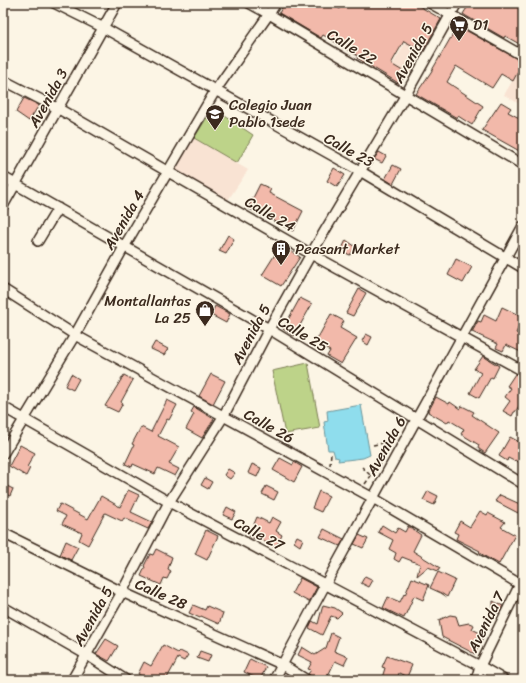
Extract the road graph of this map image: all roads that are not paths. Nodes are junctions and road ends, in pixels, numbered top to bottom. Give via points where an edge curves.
1 (54, 3) edge
2 (117, 3) edge
3 (249, 3) edge
4 (276, 3) edge
5 (430, 3) edge
6 (457, 3) edge
7 (270, 14) junction
8 (451, 15) junction
9 (104, 28) junction
10 (523, 56) edge
11 (3, 80) edge
12 (215, 91) junction
13 (405, 96) junction
14 (59, 109) junction
15 (523, 165) edge
16 (168, 171) junction
17 (360, 171) junction
18 (3, 177) edge
19 (16, 184) junction
20 (3, 206) edge
21 (58, 208) junction
22 (523, 226) edge
23 (38, 241) dead end
24 (124, 246) junction
25 (311, 254) junction
26 (506, 258) junction
27 (523, 268) edge
28 (3, 289) edge
29 (269, 329) junction
30 (75, 335) junction
31 (462, 337) junction
32 (523, 371) edge
33 (3, 407) edge
34 (223, 416) junction
35 (24, 419) junction
36 (417, 419) junction
37 (3, 454) edge
38 (523, 484) edge
39 (373, 498) junction
40 (169, 502) junction
41 (3, 533) edge
42 (522, 582) edge
43 (325, 585) junction
44 (122, 592) junction
45 (3, 607) edge
46 (87, 655) junction
47 (283, 665) junction
48 (480, 666) junction
49 (72, 680) edge
50 (126, 680) edge
51 (274, 680) edge
52 (307, 680) edge
53 (476, 680) edge
54 (504, 680) edge

1 - 9 street, Calle 23
2 - 9 street, Avenida 3
3 - 7 street, Calle 22
4 - 7 street, Avenida 4
5 - 8 street
6 - 8 street, Avenida 5
7 - 12 street, Avenida 4
7 - 13 street, Calle 22
8 - 10 street
8 - 13 street, Avenida 5
9 - 12 street, Calle 23
9 - 14 street, Avenida 3
11 - 14 street, Calle 24
12 - 16 street, Avenida 4
12 - 17 street, Calle 23
13 - 15 street, Calle 22
13 - 17 street, Avenida 5
14 - 16 street, Calle 24
14 - 19 street, Avenida 3
16 - 24 street, Avenida 4
16 - 25 street, Calle 24
17 - 25 street, Avenida 5
17 - 26 street, Calle 23
18 - 19 street, Calle 25
19 - 20 street, Avenida 3
19 - 21 street, Calle 25
21 - 23 street
21 - 24 street, Calle 25
22 - 26 street, Avenida 6
24 - 29 street, Calle 25
24 - 30 street, Avenida 4
25 - 29 street, Avenida 5
25 - 31 street, Calle 24
26 - 27 street, Calle 23
26 - 31 street, Avenida 6
28 - 30 street, Calle 26
29 - 34 street, Avenida 5
29 - 36 street, Calle 25
30 - 34 street, Calle 26
30 - 35 street, Avenida 4
31 - 32 street, Calle 24
31 - 36 street, Avenida 6
33 - 35 street, Calle 27
34 - 39 street, Calle 26
34 - 40 street, Avenida 5
35 - 37 street, Avenida 4
35 - 40 street, Calle 27
36 - 38 street, Calle 25
36 - 39 street, Avenida 6
39 - 42 street, Calle 26
39 - 43 street, Avenida 6
40 - 43 street, Calle 27
40 - 44 street, Avenida 5
41 - 44 street, Calle 28
42 - 48 street, Avenida 7
43 - 47 street, Avenida 6
43 - 48 street, Calle 27
44 - 46 street, Avenida 5
44 - 47 street, Calle 28
45 - 46 street
46 - 49 street, Avenida 5
46 - 50 street
47 - 51 street, Avenida 6
47 - 52 street, Calle 28
48 - 53 street, Avenida 7
48 - 54 street, Calle 27

